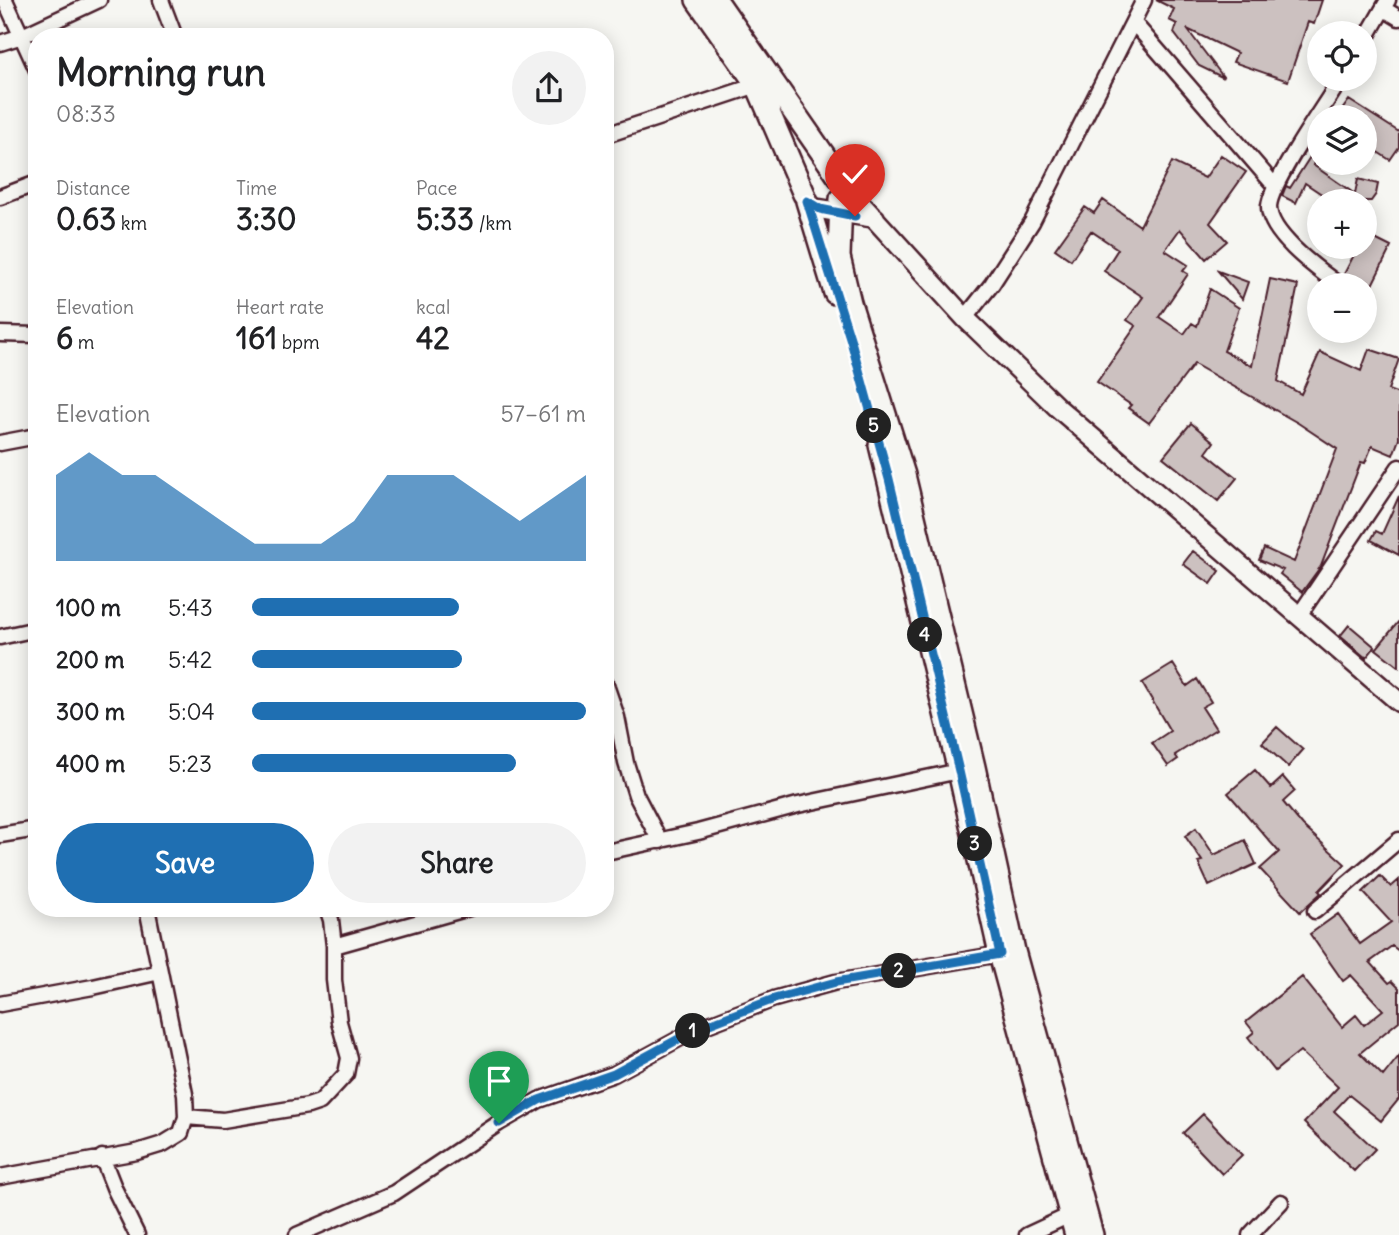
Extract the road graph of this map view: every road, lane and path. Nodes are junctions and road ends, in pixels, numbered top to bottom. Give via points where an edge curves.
1 (5, 0) edge
2 (99, 0) edge
3 (161, 0) edge
4 (697, 0) edge
5 (716, 0) edge
6 (1144, 0) edge
7 (1386, 5) edge
8 (1399, 18) edge
9 (1376, 21) edge
10 (1134, 23) junction
11 (39, 28) edge
12 (172, 28) edge
13 (28, 33) edge
14 (22, 36) junction
15 (0, 43) edge
16 (28, 50) edge
17 (757, 85) junction
18 (1334, 91) edge
19 (614, 132) edge
20 (28, 186) edge
21 (1275, 186) junction
22 (0, 197) edge
23 (828, 197) junction
24 (875, 218) junction
25 (1323, 273) edge
26 (965, 318) junction
27 (0, 334) edge
28 (28, 336) edge
29 (28, 438) edge
30 (0, 443) edge
31 (1399, 467) edge
32 (1298, 617) junction
33 (28, 631) edge
34 (0, 637) edge
35 (1399, 702) edge
36 (614, 708) edge
37 (959, 771) junction
38 (28, 830) edge
39 (0, 835) edge
40 (1399, 840) edge
41 (660, 841) junction
42 (614, 850) edge
43 (1315, 911) dead end
44 (149, 917) edge
45 (330, 917) edge
46 (437, 917) edge
47 (334, 946) junction
48 (1000, 954) junction
49 (160, 971) junction
50 (0, 1004) edge
51 (186, 1117) junction
52 (102, 1157) junction
53 (0, 1177) edge
54 (1281, 1202) dead end
55 (1073, 1225) edge
56 (137, 1235) edge
57 (297, 1235) edge
58 (1027, 1235) edge
59 (1092, 1235) edge
60 (1250, 1235) edge

1 - 14 street
2 - 11 street
3 - 12 street
4 - 17 main road
5 - 23 main road
6 - 10 street
7 - 8 street
7 - 9 street
10 - 21 street
10 - 26 street via 1032,222
13 - 14 street
14 - 15 street
14 - 16 street
17 - 19 street
17 - 23 main road
18 - 21 street
20 - 22 street
21 - 25 street via 1269,207 1278,230
23 - 24 street
23 - 24 street
23 - 37 main road via 851,341
23 - 59 main road via 850,303 904,475 1014,951
24 - 26 street
26 - 32 street via 1058,408
27 - 28 street
29 - 30 street
31 - 32 street
32 - 35 street
33 - 34 street
36 - 41 street via 636,795
37 - 41 street via 798,805
37 - 48 main road
38 - 39 street
40 - 43 street
41 - 42 street
44 - 49 street
45 - 47 street
46 - 47 street
47 - 51 street via 339,1023 349,1058 346,1074 320,1102 307,1106 223,1120
48 - 55 main road
48 - 57 street via 836,982 774,999 699,1028 614,1074 539,1100 394,1193
49 - 50 street
49 - 51 street
51 - 52 street via 181,1133 163,1144
52 - 53 street
52 - 56 street
54 - 60 street
55 - 58 street

